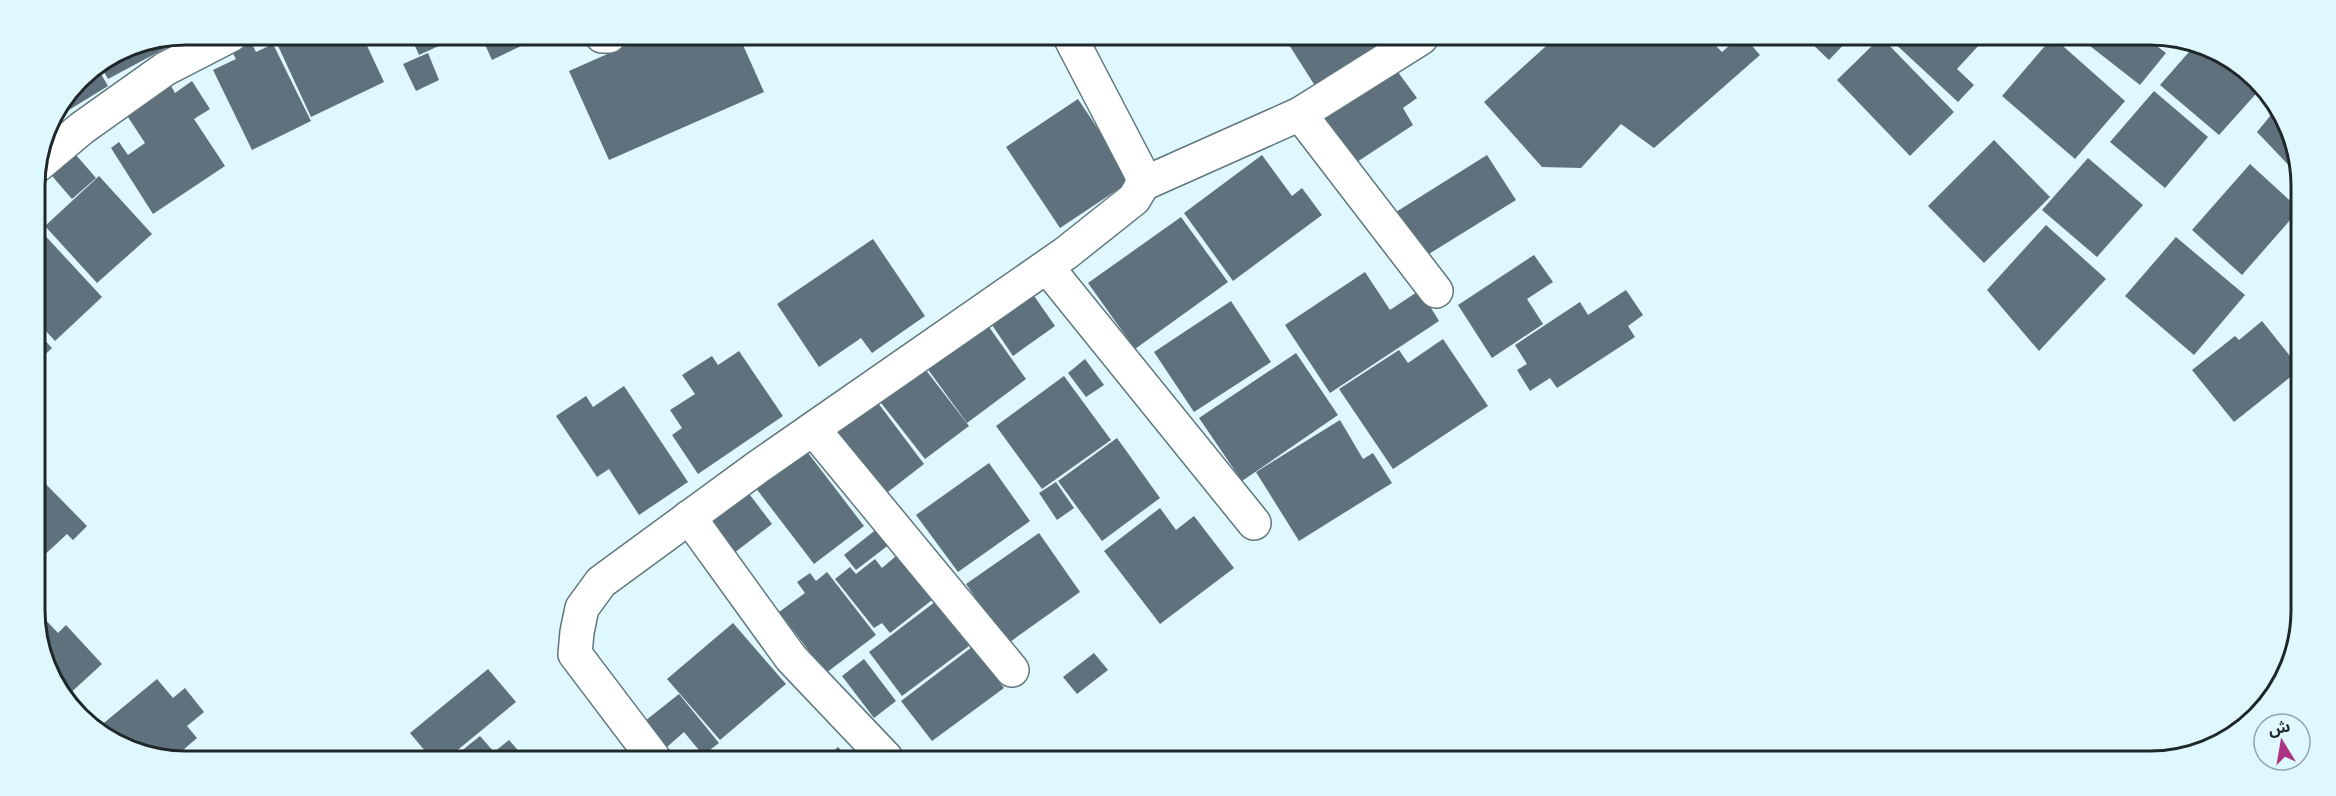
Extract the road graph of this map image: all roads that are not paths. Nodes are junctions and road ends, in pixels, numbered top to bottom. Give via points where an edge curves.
1 (212, 45) edge
2 (1074, 45) edge
3 (1410, 45) edge
4 (1300, 114) junction
5 (49, 156) edge
6 (1143, 184) junction
7 (1047, 267) junction
8 (1436, 291) dead end
9 (814, 430) junction
10 (689, 517) junction
11 (1254, 523) dead end
12 (1012, 669) dead end
13 (648, 751) edge
14 (879, 751) edge

1 - 5 street via 165,69
2 - 6 street via 1141,173
3 - 4 street
4 - 6 street
4 - 8 street
6 - 7 street via 1134,199
7 - 9 street
7 - 11 street
9 - 10 street
9 - 12 street
10 - 13 street via 601,582 582,608 577,632 576,654
10 - 14 street via 791,658

